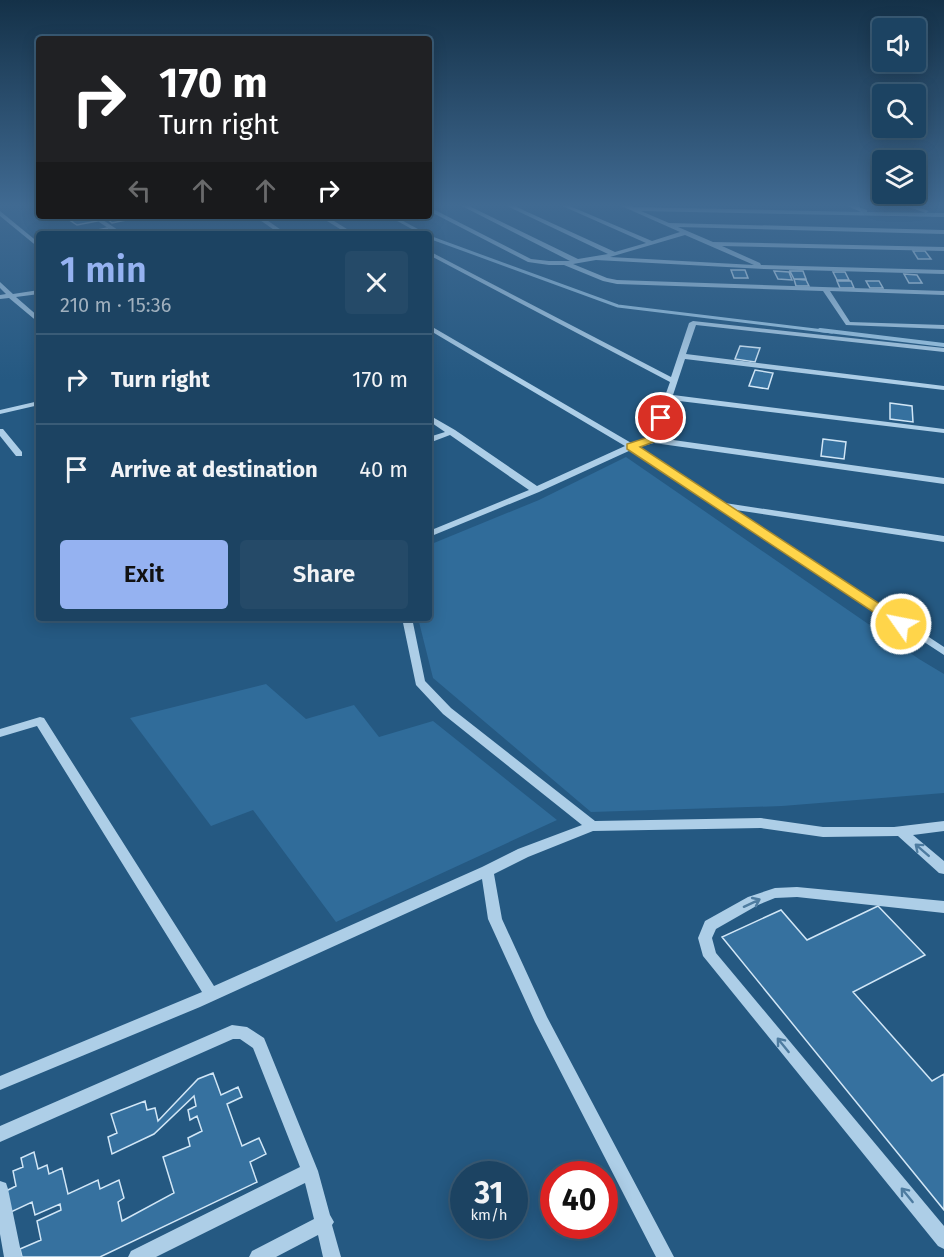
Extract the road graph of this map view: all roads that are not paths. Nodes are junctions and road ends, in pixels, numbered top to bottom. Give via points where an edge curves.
1 (447, 263) edge
2 (537, 263) edge
3 (566, 263) joint
4 (681, 263) edge
5 (755, 263) edge
6 (764, 267) junction
7 (944, 272) edge
8 (0, 284) edge
9 (825, 289) junction
10 (36, 292) edge
11 (944, 293) edge
12 (11, 296) junction
13 (0, 297) edge
14 (36, 318) edge
15 (944, 327) edge
16 (432, 329) edge
17 (944, 350) edge
18 (682, 356) junction
19 (674, 381) junction
20 (944, 388) edge
21 (668, 397) junction
22 (36, 404) edge
23 (0, 412) edge
24 (432, 419) edge
25 (0, 431) edge
26 (944, 431) edge
27 (452, 432) junction
28 (432, 439) edge
29 (654, 440) junction
30 (631, 447) junction
31 (19, 454) dead end
32 (944, 481) edge
33 (536, 490) junction
34 (721, 506) junction
35 (432, 533) edge
36 (944, 539) edge
37 (408, 621) edge
38 (944, 652) edge
39 (0, 733) edge
40 (592, 826) junction
41 (944, 826) edge
42 (900, 831) junction
43 (944, 869) edge
44 (487, 871) junction
45 (944, 907) edge
46 (211, 994) junction
47 (0, 1083) edge
48 (0, 1134) edge
49 (309, 1171) junction
50 (0, 1189) edge
51 (325, 1222) junction
52 (944, 1240) edge
53 (13, 1257) edge
54 (137, 1257) edge
55 (258, 1257) edge
56 (332, 1257) edge
57 (666, 1257) edge

1 - 19 street
2 - 3 street
3 - 9 street via 617,282
4 - 6 street
5 - 6 street
6 - 7 street
8 - 12 street
9 - 11 street
9 - 15 street via 848,324
10 - 12 street
12 - 13 street
12 - 14 street
16 - 30 street
17 - 18 street via 693,322
18 - 19 street
18 - 20 street
19 - 21 street
21 - 26 street
21 - 29 street
22 - 23 street
24 - 27 street
25 - 31 street
27 - 28 street
27 - 33 street
29 - 30 street
29 - 32 street
30 - 33 street
30 - 34 street
33 - 35 street
34 - 36 street
34 - 38 street
37 - 40 street via 420,682 447,711
39 - 46 street via 40,721
40 - 42 street via 761,824 823,832
40 - 44 street
41 - 42 street
43 -> 42 street
44 - 46 street
44 - 57 street via 495,919 543,1022
52 -> 45 street via 711,956 705,938 710,925 775,893
46 - 47 street
48 - 49 street via 232,1032 242,1032 259,1044
49 - 51 street
49 - 54 street
50 - 53 street
51 - 55 street
51 - 56 street

